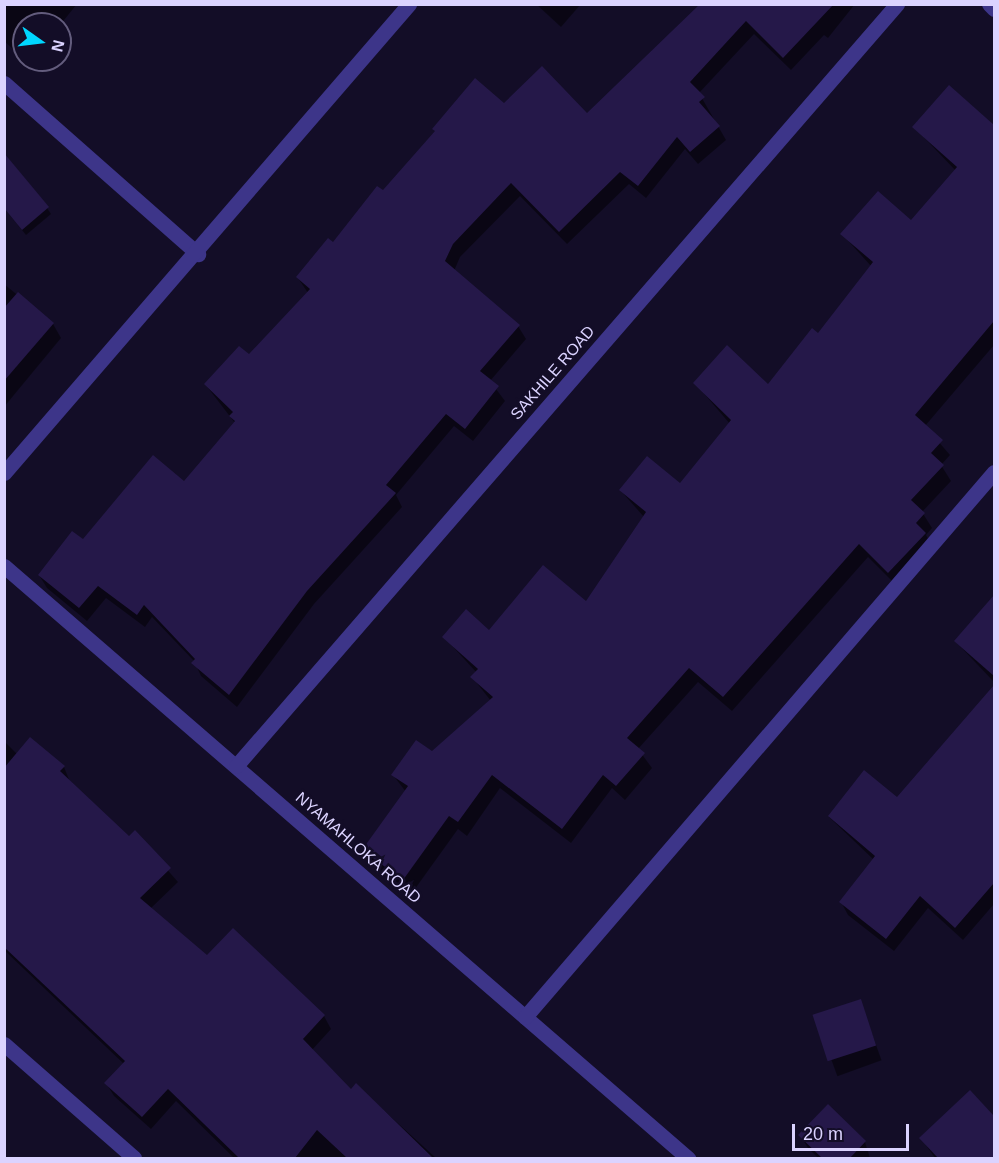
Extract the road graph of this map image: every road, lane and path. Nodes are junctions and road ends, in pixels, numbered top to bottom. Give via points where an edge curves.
1 (409, 4) edge
2 (897, 4) edge
3 (989, 4) edge
4 (994, 9) edge
5 (4, 82) edge
6 (198, 254) junction
7 (994, 472) edge
8 (4, 473) edge
9 (4, 566) edge
10 (236, 766) junction
11 (525, 1017) junction
12 (6, 1049) edge
13 (135, 1158) edge
14 (688, 1158) edge

1 - 6 street
2 - 10 street, SAKHILE ROAD
3 - 4 street
5 - 6 street
6 - 8 street
7 - 11 street
9 - 10 street, NYAMAHLOKA ROAD
10 - 11 street, NYAMAHLOKA ROAD
11 - 14 street, NYAMAHLOKA ROAD
12 - 13 street

